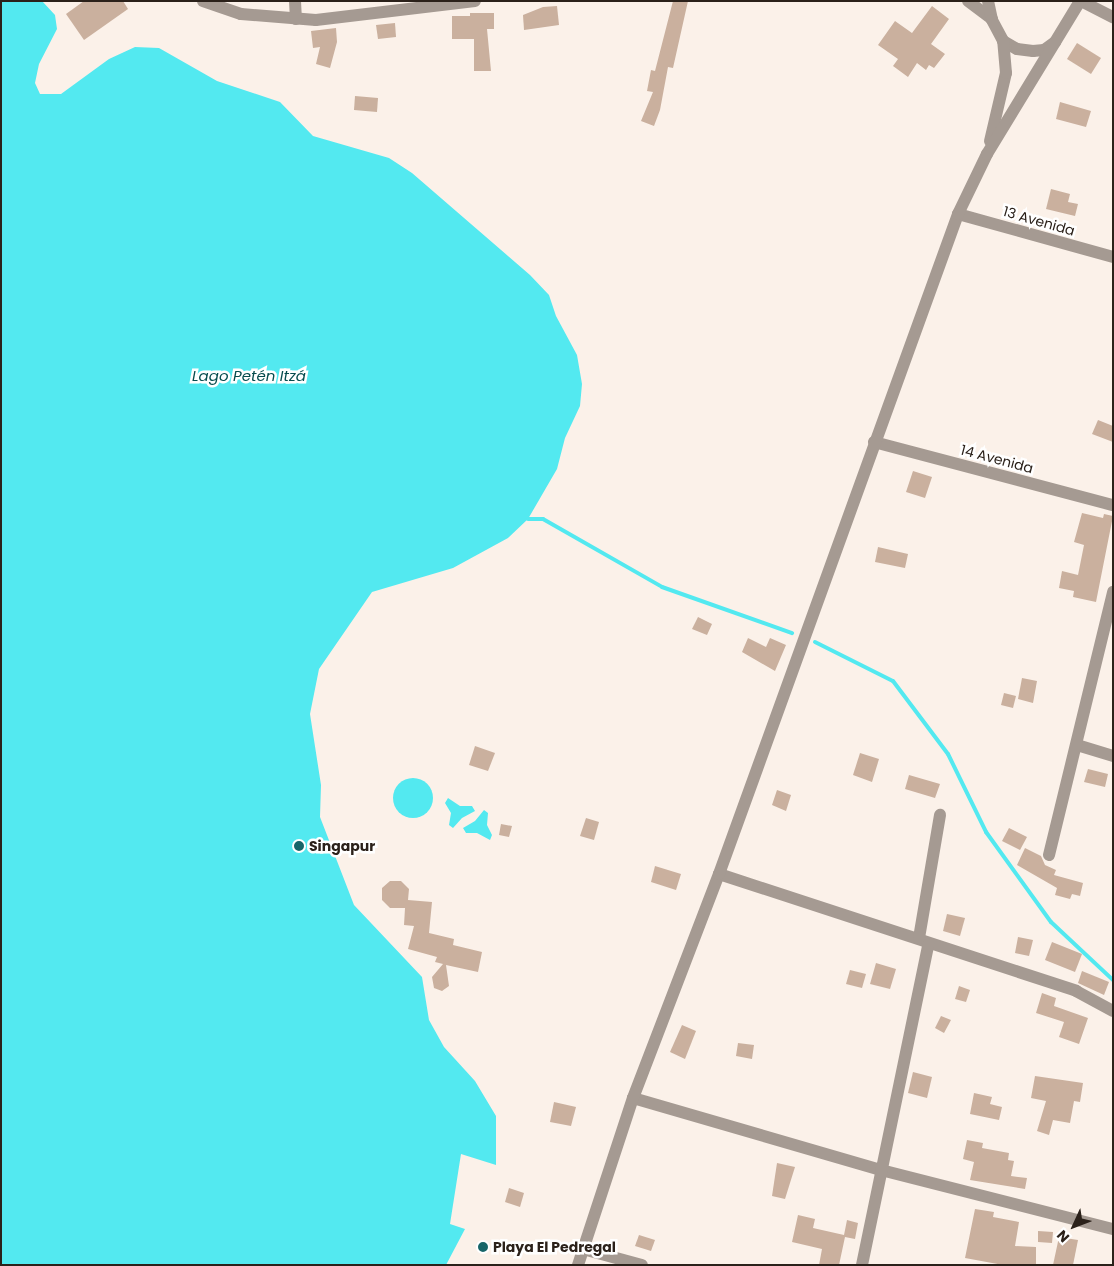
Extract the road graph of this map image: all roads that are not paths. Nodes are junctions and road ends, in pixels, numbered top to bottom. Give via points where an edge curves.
1 (203, 1) edge
2 (295, 1) edge
3 (475, 1) edge
4 (968, 1) edge
5 (988, 1) edge
6 (1080, 1) edge
7 (1113, 17) edge
8 (296, 19) junction
9 (992, 20) junction
10 (1058, 40) junction
11 (1002, 41) junction
12 (987, 154) junction
13 (958, 214) junction
14 (1113, 257) edge
15 (874, 442) junction
16 (1113, 506) edge
17 (1113, 592) edge
18 (1077, 745) junction
19 (1113, 756) edge
20 (940, 816) dead end
21 (1049, 855) dead end
22 (719, 874) junction
23 (924, 942) junction
24 (1113, 1011) edge
25 (633, 1098) junction
26 (881, 1170) junction
27 (1113, 1229) edge
28 (583, 1249) junction
29 (578, 1265) edge
30 (642, 1265) edge
31 (862, 1265) edge

1 - 8 street via 241,14
2 - 8 street
3 - 8 street via 337,20
4 - 9 street
5 - 9 street
6 - 7 street
6 - 10 street
9 - 11 street
10 - 11 street via 1044,50 1033,52 1017,49
10 - 12 street
11 - 12 street via 1006,73
12 - 13 street
13 - 14 street, 13 Avenida
13 - 15 street
15 - 16 street, 14 Avenida
15 - 22 street
17 - 18 street
18 - 19 street
18 - 21 street
20 - 23 street
22 - 23 street
22 - 25 street
23 - 24 street via 1076,991
23 - 26 street
25 - 26 street
25 - 28 street
26 - 27 street
26 - 31 street
28 - 29 street
28 - 30 street

